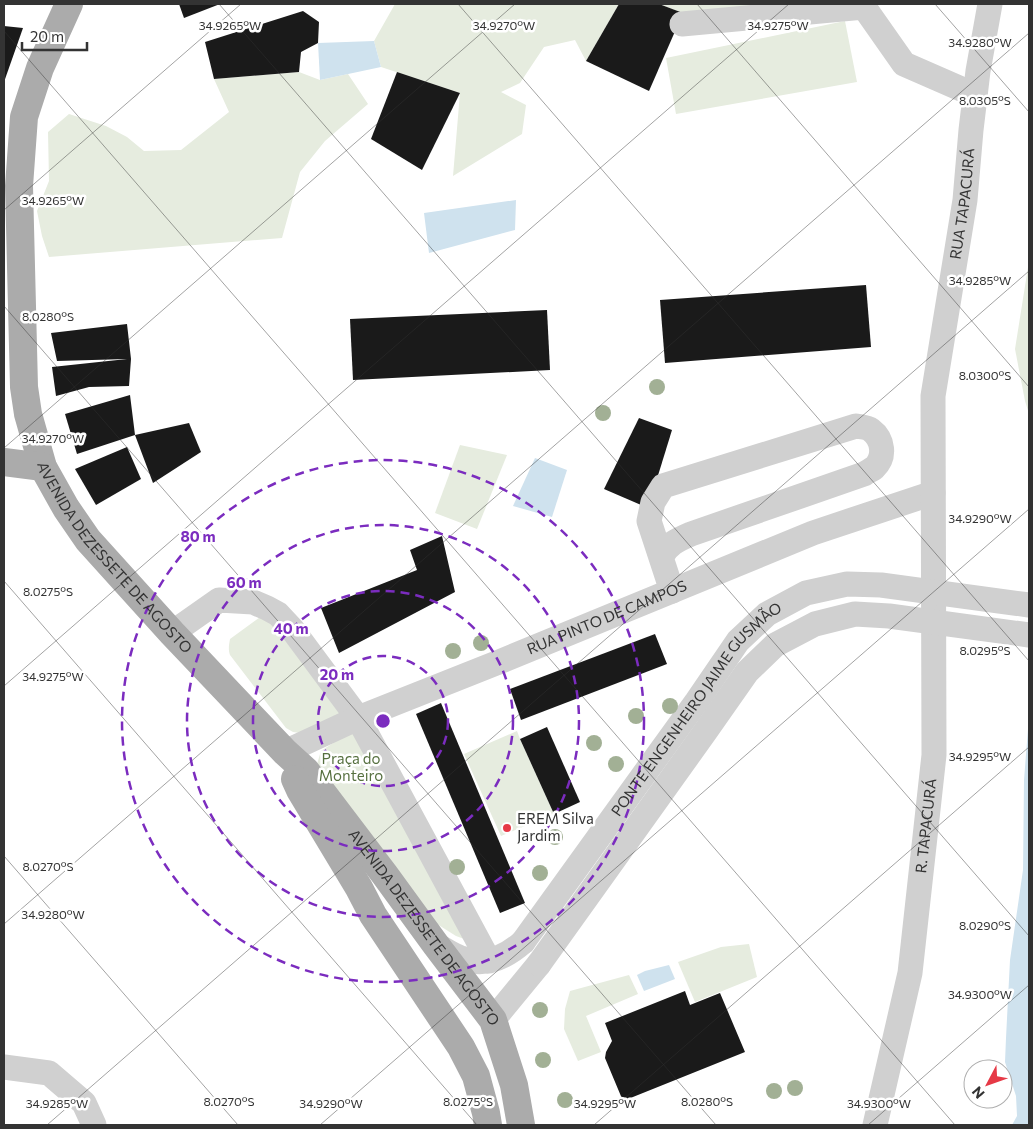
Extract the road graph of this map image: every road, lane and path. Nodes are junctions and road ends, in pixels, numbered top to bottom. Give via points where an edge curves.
1 (69, 4) edge
2 (990, 4) edge
3 (682, 24) dead end
4 (975, 95) junction
5 (4, 462) edge
6 (43, 467) junction
7 (933, 493) junction
8 (661, 557) junction
9 (672, 591) junction
10 (1029, 605) edge
11 (172, 633) junction
12 (1029, 635) edge
13 (358, 718) junction
14 (285, 752) junction
15 (373, 915) junction
16 (436, 945) junction
17 (489, 961) junction
18 (493, 1020) junction
19 (4, 1067) edge
20 (94, 1125) edge
21 (488, 1125) edge
22 (521, 1125) edge
23 (875, 1125) edge

1 - 6 main road, AVENIDA DEZESSETE DE AGOSTO via 40,68 24,117 19,186 24,387
2 - 4 street, RUA TAPACURÁ
3 - 4 street via 864,7 904,64
4 - 7 street, RUA TAPACURÁ via 965,200 932,396
5 - 6 main road
6 - 11 main road, AVENIDA DEZESSETE DE AGOSTO via 88,540
7 - 9 street, RUA PINTO DE CAMPOS via 813,533
7 - 23 street, R. TAPACURÁ via 934,755 910,974
8 - 8 street via 676,541 691,534 864,474 881,458 882,444 869,428 856,426 663,486 653,502 649,521
8 - 9 street
9 - 13 street, RUA PINTO DE CAMPOS
10 - 17 street, PONTE ENGENHEIRO JAIME GUSMÃO, bridge via 881,585 847,584 806,593 767,614 738,641 523,942 507,955
11 - 13 street via 219,600 254,602 278,614 292,629
11 - 14 main road, AVENIDA DEZESSETE DE AGOSTO
12 - 18 street, PONTE ENGENHEIRO JAIME GUSMÃO, bridge via 855,614 815,624 775,644 747,672 539,964
13 - 14 street, RUA PINTO DE CAMPOS
13 - 17 street
14 - 15 main road, AVENIDA DEZESSETE DE AGOSTO via 300,790
14 - 16 main road, AVENIDA DEZESSETE DE AGOSTO via 306,771
15 - 18 main road via 390,924 470,1006
15 - 21 main road, AVENIDA DEZESSETE DE AGOSTO via 461,1047 476,1076
16 - 17 street, PONTE ENGENHEIRO JAIME GUSMÃO via 462,958
16 - 18 main road, AVENIDA DEZESSETE DE AGOSTO
18 - 22 main road, AVENIDA DEZESSETE DE AGOSTO via 514,1085
19 - 20 street via 49,1073 84,1102

